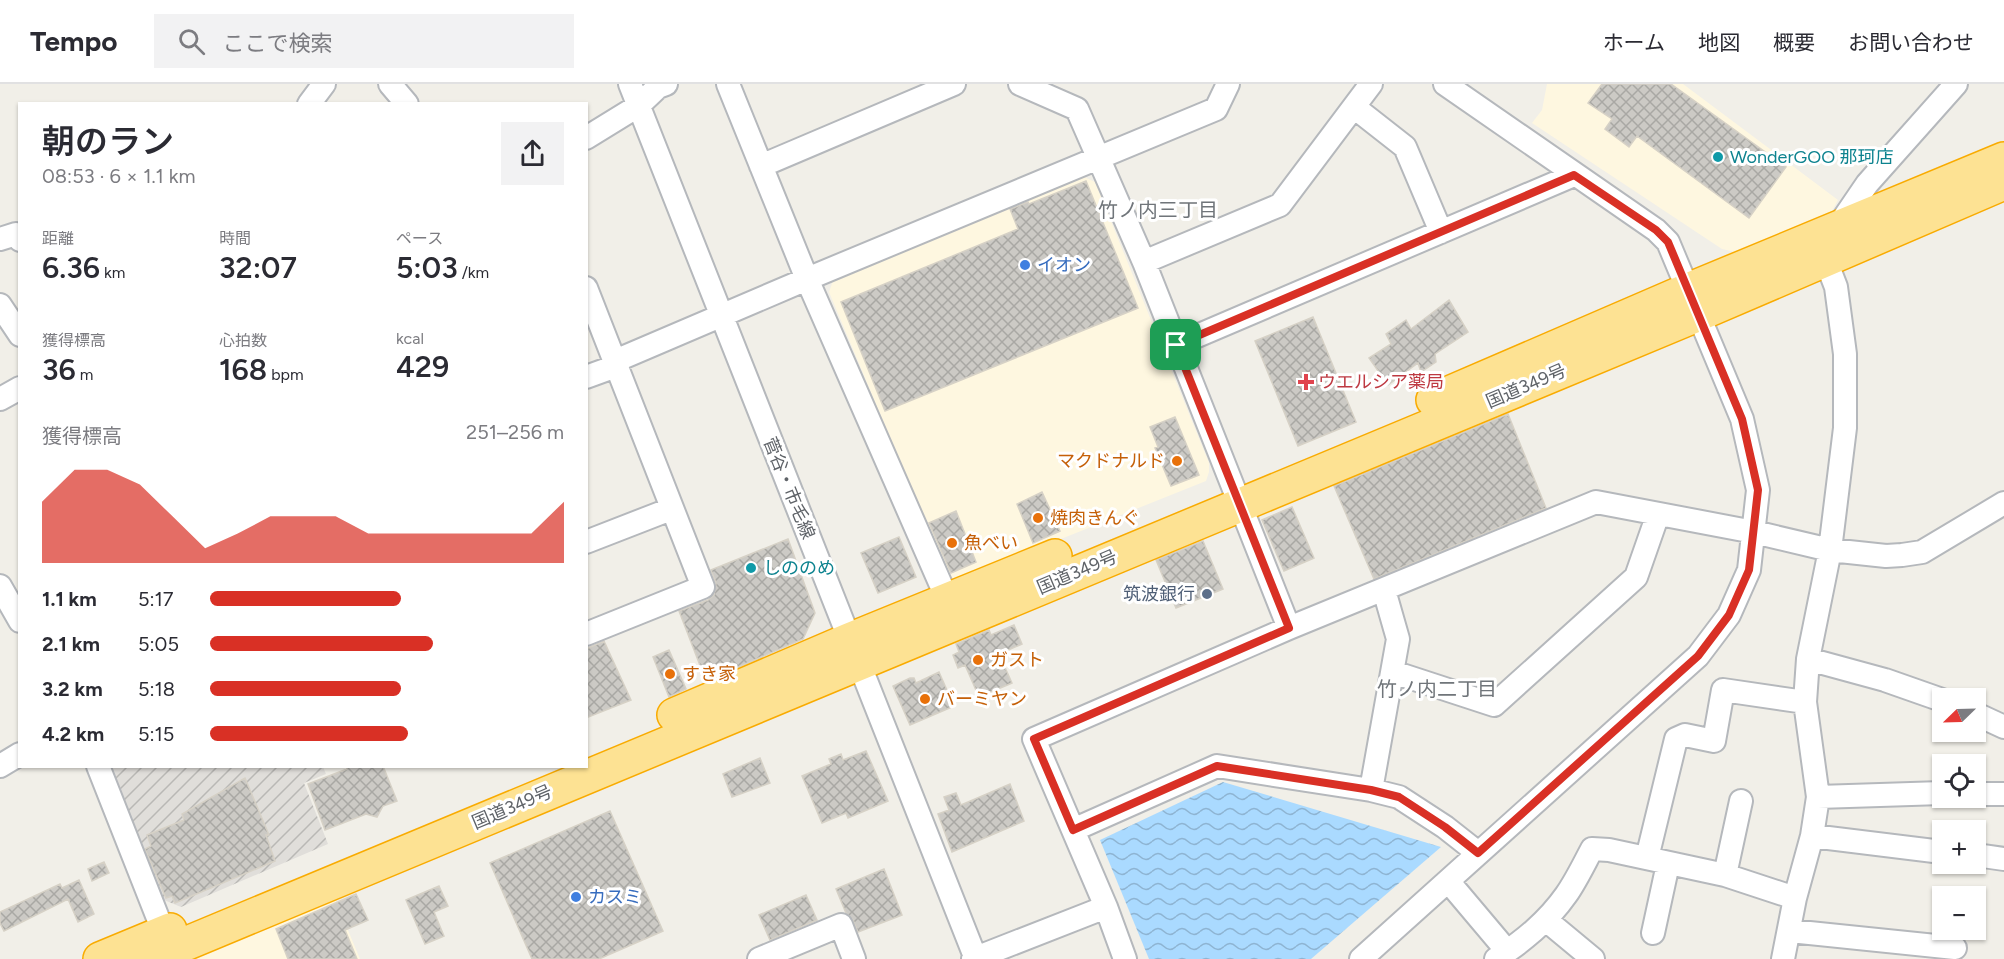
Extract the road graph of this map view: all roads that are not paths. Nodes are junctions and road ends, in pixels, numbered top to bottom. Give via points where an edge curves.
1 (324, 84) edge
2 (390, 84) edge
3 (630, 84) edge
4 (666, 84) edge
5 (728, 84) edge
6 (954, 84) edge
7 (1020, 84) edge
8 (1228, 84) edge
9 (1371, 84) edge
10 (1445, 84) edge
11 (1956, 84) edge
12 (310, 102) edge
13 (405, 102) edge
14 (638, 106) junction
15 (1354, 107) junction
16 (588, 137) edge
17 (1100, 157) junction
18 (2004, 159) edge
19 (761, 166) junction
20 (1574, 175) junction
21 (2004, 183) edge
22 (1836, 229) junction
23 (1441, 232) junction
24 (1826, 261) junction
25 (1144, 262) junction
26 (807, 279) junction
27 (588, 293) edge
28 (1692, 303) junction
29 (0, 305) edge
30 (721, 315) junction
31 (18, 332) edge
32 (1176, 345) junction
33 (615, 361) junction
34 (588, 376) edge
35 (18, 389) edge
36 (0, 399) edge
37 (1236, 494) junction
38 (2004, 503) edge
39 (671, 509) junction
40 (1658, 514) junction
41 (1754, 532) junction
42 (588, 541) edge
43 (1830, 550) junction
44 (0, 586) edge
45 (1384, 590) junction
46 (948, 601) junction
47 (18, 618) edge
48 (1289, 628) junction
49 (588, 633) edge
50 (854, 651) junction
51 (1808, 659) junction
52 (1393, 672) junction
53 (1932, 696) edge
54 (1805, 702) junction
55 (1986, 719) edge
56 (2004, 727) edge
57 (588, 751) edge
58 (18, 755) edge
59 (0, 766) edge
60 (588, 766) edge
61 (99, 768) edge
62 (549, 768) edge
63 (584, 768) edge
64 (1371, 790) junction
65 (1932, 793) edge
66 (1986, 794) edge
67 (2004, 794) edge
68 (1818, 797) junction
69 (1741, 801) dead end
70 (1073, 830) junction
71 (1812, 837) junction
72 (1932, 851) edge
73 (1478, 853) junction
74 (1986, 856) edge
75 (2004, 859) edge
76 (1657, 861) junction
77 (1725, 875) junction
78 (1448, 880) junction
79 (1795, 898) junction
80 (1106, 907) junction
81 (1546, 920) junction
82 (1790, 932) junction
83 (1653, 933) dead end
84 (1955, 948) dead end
85 (164, 950) edge
86 (1513, 953) edge
87 (99, 959) edge
88 (759, 959) edge
89 (854, 959) edge
90 (975, 959) edge
91 (1125, 959) edge
92 (1361, 959) edge
93 (1593, 959) edge
94 (1783, 959) edge

1 - 12 street
2 - 13 street
3 - 14 street, 菅谷・市毛線
4 - 14 street
5 - 19 street
6 - 19 street
7 - 17 street via 1077,109
8 - 17 street via 1216,109
9 - 15 street
10 - 20 street
11 - 22 street via 1867,184
14 - 16 street
14 - 30 street, 菅谷・市毛線
15 - 23 street via 1405,147
15 - 25 street via 1280,205
17 - 25 street
17 - 26 street
18 - 22 highway, 国道349号
19 - 26 street
20 - 23 street
20 - 28 street via 1668,242
21 - 24 highway, 国道349号
22 - 28 highway, 国道349号
23 - 32 street
24 - 28 highway, 国道349号
24 - 43 street via 1836,287 1845,354 1845,428
25 - 32 street
26 - 30 street
26 - 46 street
27 - 33 street
28 - 37 highway, 国道349号 via 1393,417
28 - 41 street via 1742,419 1758,490
29 - 31 street
30 - 33 street
30 - 50 street, 菅谷・市毛線
32 - 37 street
33 - 34 street via 608,369
33 - 39 street
35 - 36 street
37 - 46 highway, 国道349号
37 - 48 street
37 - 50 highway, 国道349号
38 - 43 street via 1922,552 1886,556
39 - 42 street
39 - 49 street via 703,587
40 - 41 street
40 - 45 street via 1596,502
40 - 52 street via 1636,577 1494,705
41 - 43 street
41 - 73 street via 1749,570 1729,615 1698,656
43 - 51 street
44 - 47 street
45 - 48 street
45 - 52 street via 1398,639
46 - 50 highway, 国道349号
48 - 70 street via 1034,739
50 - 57 highway, 国道349号
50 - 60 highway, 国道349号
50 - 90 street, 菅谷・市毛線
51 - 53 street
51 - 54 street
52 - 64 street
54 - 68 street
54 - 76 street via 1723,690 1714,741 1685,735 1676,739
55 - 56 street
58 - 59 street
61 - 85 street
62 - 85 highway, 国道349号
63 - 85 highway, 国道349号
64 - 70 street via 1217,766
64 - 73 street via 1399,797
65 - 68 street
66 - 67 street
68 - 71 street
69 - 77 street
70 - 80 street
71 - 72 street
71 - 79 street
73 - 78 street
74 - 75 street
76 - 77 street
76 - 81 street via 1592,849 1568,894
76 - 83 street
77 - 79 street
78 - 86 street
78 - 92 street
79 - 82 street
80 - 90 street
80 - 91 street
81 - 86 street
81 - 93 street
82 - 84 street
82 - 94 street
85 - 87 highway, 国道349号
88 - 89 street via 841,925

